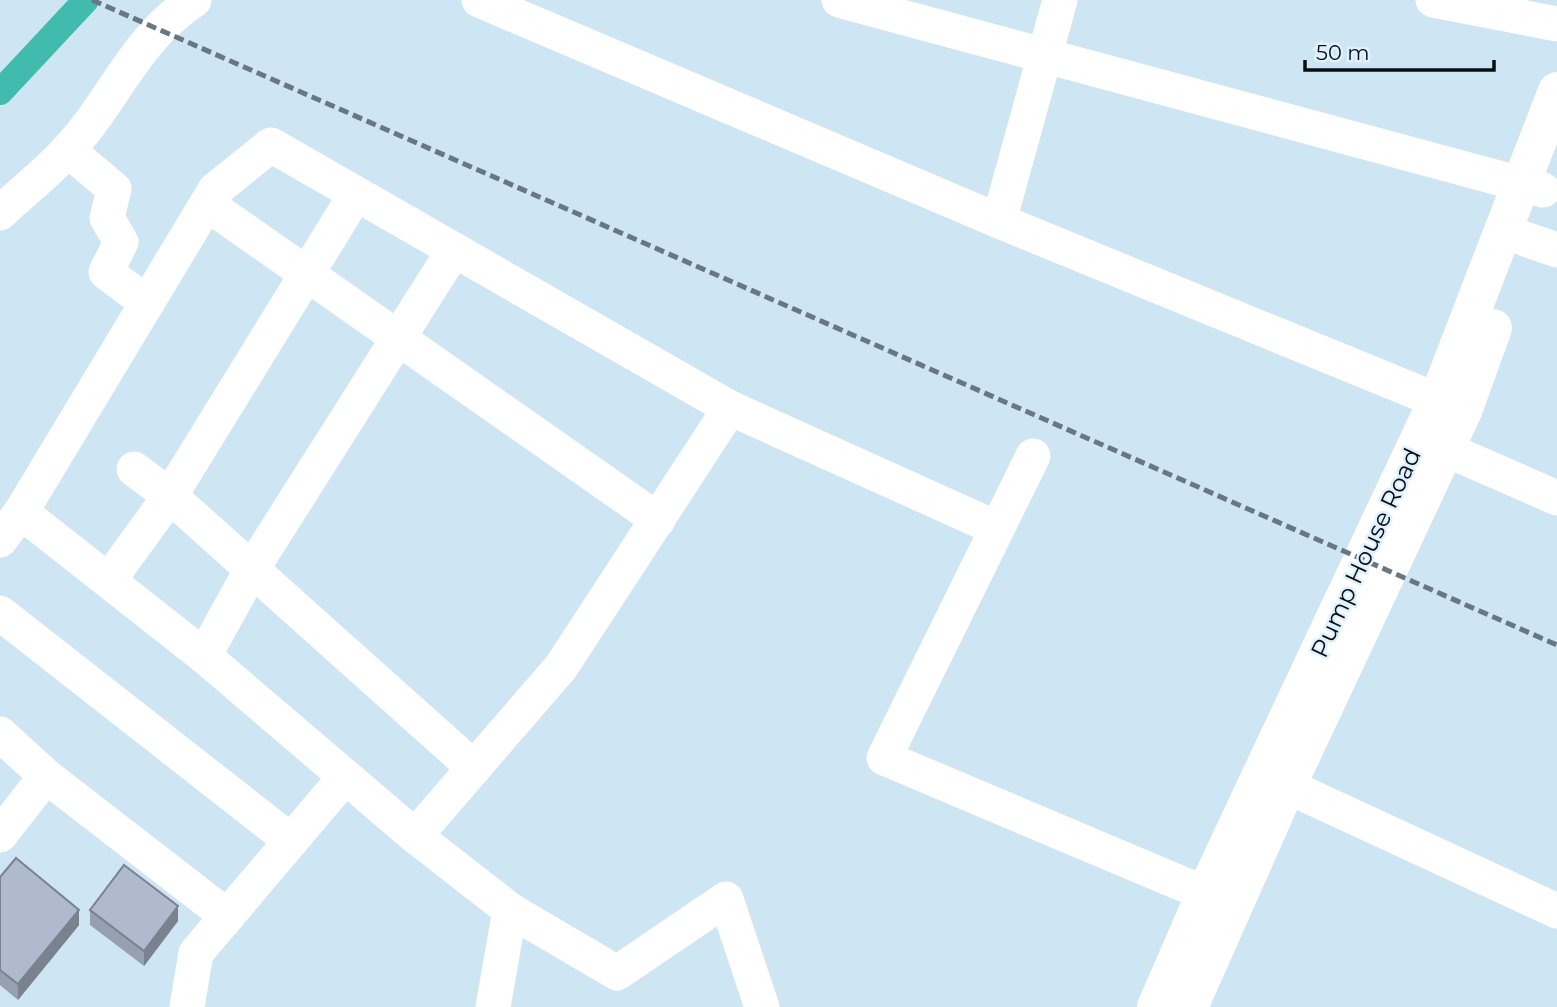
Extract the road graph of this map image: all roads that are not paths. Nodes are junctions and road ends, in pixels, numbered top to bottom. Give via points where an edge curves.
1 (194, 0) edge
2 (479, 0) edge
3 (839, 0) edge
4 (1060, 0) edge
5 (1433, 0) edge
6 (1557, 24) edge
7 (1046, 55) junction
8 (1557, 91) edge
9 (68, 150) junction
10 (1557, 152) edge
11 (1533, 187) junction
12 (356, 194) junction
13 (207, 204) junction
14 (0, 213) edge
15 (999, 221) junction
16 (1541, 245) edge
17 (454, 250) junction
18 (307, 274) junction
19 (148, 303) junction
20 (398, 339) junction
21 (1450, 405) junction
22 (730, 408) junction
23 (1445, 449) junction
24 (1033, 456) dead end
25 (134, 468) dead end
26 (170, 496) junction
27 (1557, 498) edge
28 (21, 512) junction
29 (658, 520) junction
30 (996, 528) junction
31 (0, 540) edge
32 (253, 569) junction
33 (109, 580) junction
34 (0, 613) edge
35 (204, 656) junction
36 (0, 734) edge
37 (474, 768) junction
38 (46, 776) junction
39 (345, 777) junction
40 (1287, 786) junction
41 (0, 835) edge
42 (415, 836) junction
43 (291, 841) junction
44 (1219, 900) junction
45 (510, 909) junction
46 (1557, 911) edge
47 (227, 916) junction
48 (187, 1007) edge
49 (493, 1007) edge
50 (762, 1007) edge
51 (1156, 1007) edge
52 (1189, 1007) edge

1 - 9 street via 148,39
2 - 15 street
3 - 7 street
4 - 7 street
5 - 6 street
7 - 11 street
7 - 15 street
8 - 11 main road, Pump House Road
9 - 14 street
9 - 19 street via 114,189 107,218 121,242 106,272
10 - 11 main road
11 - 16 main road
11 - 21 main road, Pump House Road
12 - 13 street via 271,145 215,190
12 - 17 street
12 - 18 street
13 - 18 street
13 - 19 street
15 - 21 street
16 - 21 main road
17 - 20 street
17 - 22 street
18 - 20 street
18 - 26 street
19 - 28 street
20 - 29 street
20 - 32 street
21 - 23 main road
21 - 44 main road, Pump House Road
22 - 29 street
22 - 30 street
23 - 27 street
23 - 40 main road
24 - 30 street
25 - 26 street
26 - 32 street
26 - 33 street
28 - 31 street
28 - 33 street
29 - 37 street via 561,667
30 - 44 street via 884,758
32 - 35 street
32 - 37 street
33 - 35 street
34 - 43 street
35 - 39 street
36 - 38 street
37 - 42 street
38 - 41 street
38 - 47 street
39 - 42 street
39 - 43 street
40 - 44 main road
40 - 46 street
42 - 45 street
43 - 47 street
44 - 51 main road, Pump House Road
44 - 52 main road
45 - 49 street
45 - 50 street via 617,973 726,899
47 - 48 street via 196,953

